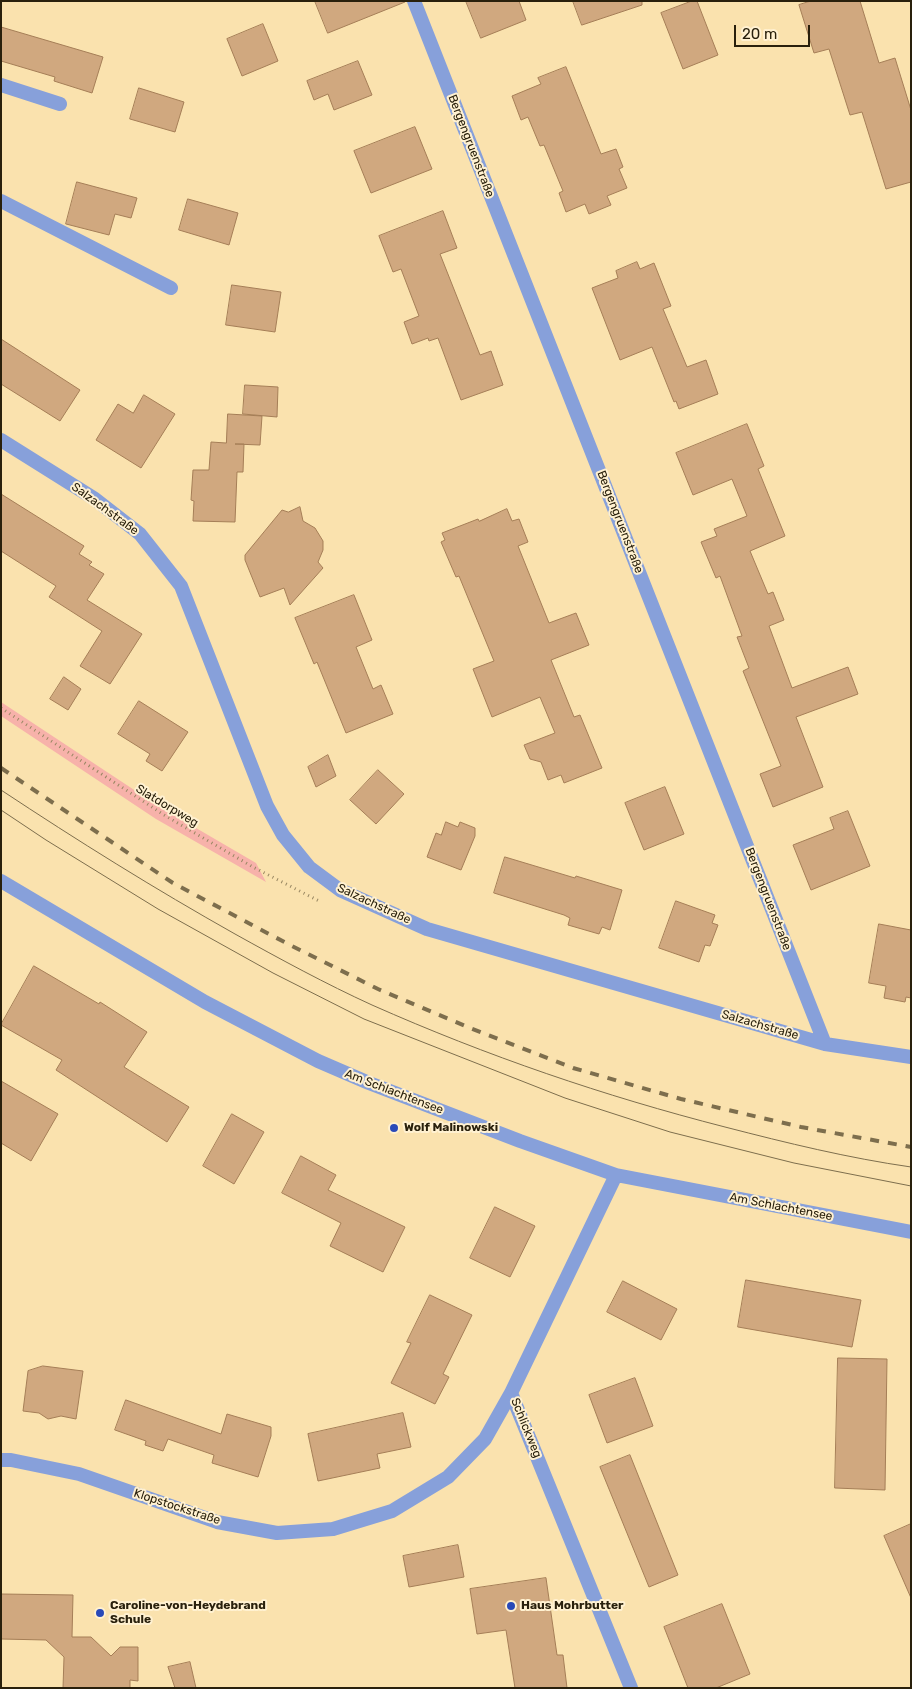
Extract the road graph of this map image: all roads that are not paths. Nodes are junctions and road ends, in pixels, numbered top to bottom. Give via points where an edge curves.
1 (414, 1) edge
2 (1, 85) edge
3 (60, 104) dead end
4 (1, 201) edge
5 (171, 288) dead end
6 (1, 440) edge
7 (1, 880) edge
8 (825, 1044) junction
9 (911, 1057) edge
10 (616, 1174) junction
11 (911, 1232) edge
12 (511, 1393) junction
13 (1, 1460) edge
14 (631, 1688) edge

1 - 8 street, Bergengruenstraße
2 - 3 street
4 - 5 street
6 - 8 street, Salzachstraße via 95,498 140,534 181,586 267,806 283,836 308,867 340,890 427,929
7 - 10 street, Am Schlachtensee via 205,1002 318,1061 520,1141
8 - 9 street, Salzachstraße
10 - 11 street, Am Schlachtensee
10 - 12 street, Schlickweg
12 - 13 street, Klopstockstraße via 485,1440 448,1476 392,1511 333,1529 277,1533 218,1522 79,1474
12 - 14 street, Schlickweg

